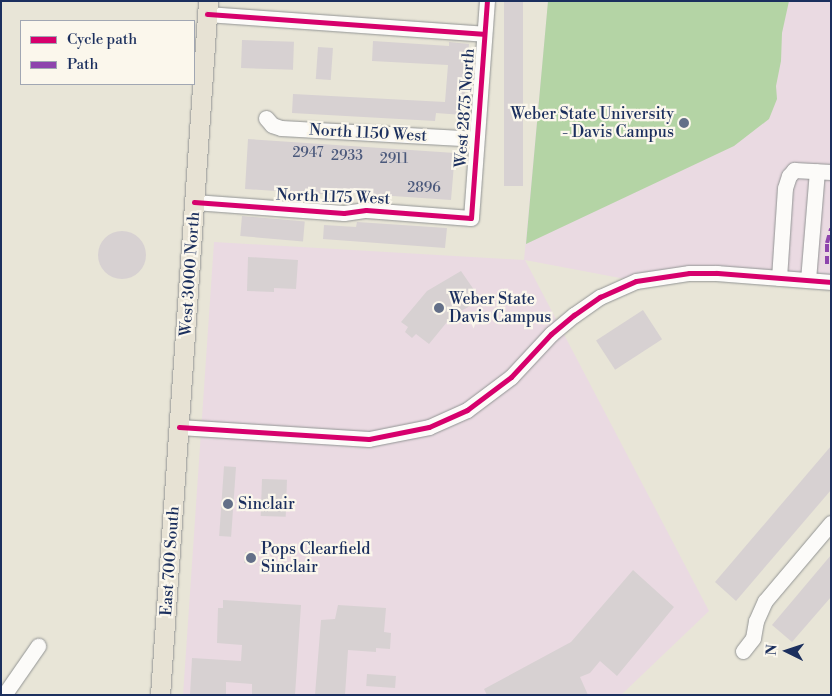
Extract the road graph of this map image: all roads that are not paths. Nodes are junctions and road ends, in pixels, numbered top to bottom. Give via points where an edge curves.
1 (487, 1) edge
2 (208, 8) edge
3 (483, 34) junction
4 (266, 118) dead end
5 (475, 140) junction
6 (824, 172) edge
7 (194, 202) junction
8 (470, 218) joint
9 (779, 278) junction
10 (808, 280) junction
11 (831, 282) edge
12 (179, 427) junction
13 (831, 523) edge
14 (38, 646) dead end
15 (743, 651) dead end
16 (4, 695) edge
17 (160, 695) edge

1 - 3 street, West 2875 North
2 - 3 street
2 - 7 main road, West 3000 North
3 - 5 street, West 2875 North
4 - 5 street, North 1150 West via 281,128
5 - 8 street, West 2875 North
6 - 9 street via 794,170 789,176 785,188
6 - 10 street
7 - 8 street, North 1175 West
7 - 12 main road, West 3000 North
9 - 10 street
9 - 12 street via 689,273 636,281 600,297 574,316 551,334 511,376 467,410 429,427 369,439
10 - 11 street
12 - 17 main road, East 700 South
13 - 15 street via 765,601 753,638
14 - 16 street

